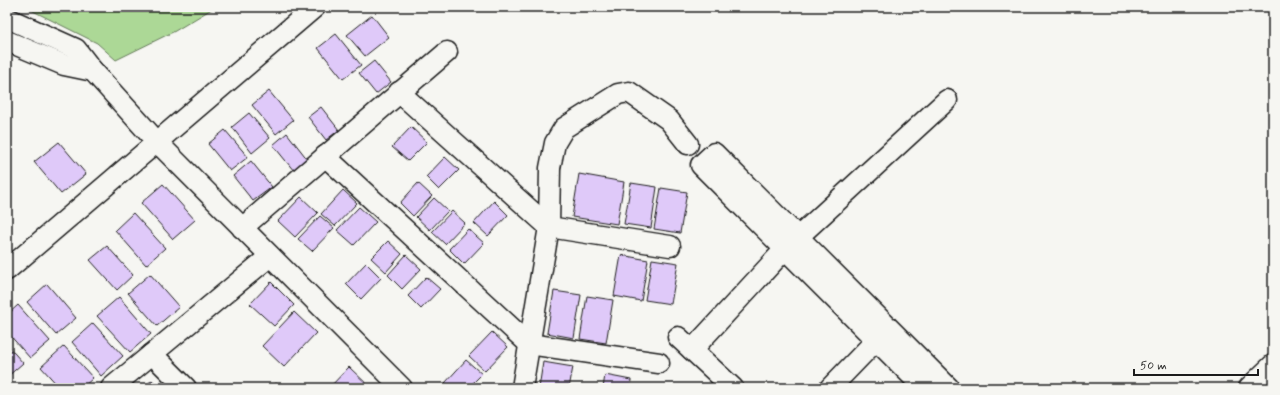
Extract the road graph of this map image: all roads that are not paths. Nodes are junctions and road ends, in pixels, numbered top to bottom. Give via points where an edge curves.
1 (315, 7) edge
2 (7, 18) edge
3 (7, 41) edge
4 (447, 52) dead end
5 (93, 71) junction
6 (399, 92) junction
7 (947, 100) dead end
8 (157, 142) junction
9 (688, 144) dead end
10 (325, 156) junction
11 (549, 227) junction
12 (242, 228) junction
13 (791, 243) junction
14 (670, 246) dead end
15 (270, 256) junction
16 (7, 270) edge
17 (882, 334) junction
18 (529, 344) junction
19 (152, 354) junction
20 (659, 363) dead end
21 (1273, 366) edge
22 (111, 388) edge
23 (186, 388) edge
24 (402, 388) edge
25 (522, 388) edge
26 (733, 388) edge
27 (830, 388) edge
28 (924, 388) edge
29 (949, 388) edge
30 (1250, 388) edge

1 - 8 street
2 - 5 street via 76,49
3 - 5 street via 64,65
4 - 6 street
5 - 8 street
6 - 10 street
6 - 11 street
7 - 13 street
8 - 12 street
8 - 16 street
9 - 11 street via 669,120 628,92 618,94 564,128 555,143 550,168
10 - 12 street
10 - 18 street
11 - 14 street
11 - 18 street
12 - 15 street
13 - 13 street via 701,166 714,153
13 - 17 street
13 - 26 street via 685,343
15 - 19 street
15 - 24 street
17 - 27 street
17 - 28 street
17 - 29 street
18 - 20 street
18 - 25 street
19 - 22 street
19 - 23 street
21 - 30 street

